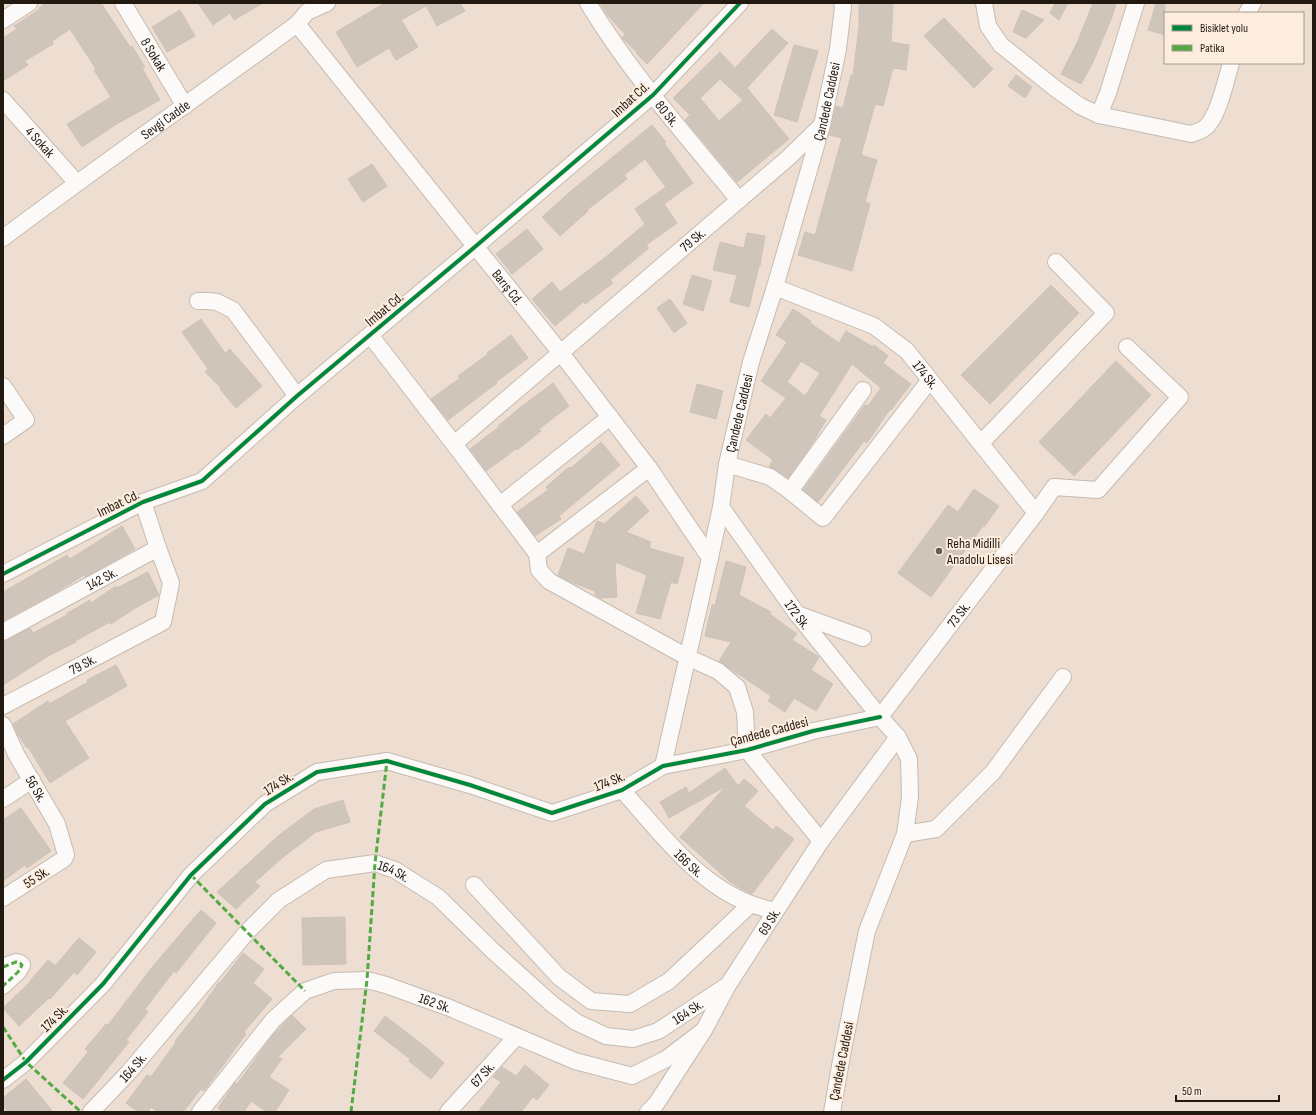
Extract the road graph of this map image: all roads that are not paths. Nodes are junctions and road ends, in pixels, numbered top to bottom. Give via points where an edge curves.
1 (29, 3) edge
2 (123, 3) edge
3 (327, 3) edge
4 (588, 3) edge
5 (740, 3) edge
6 (842, 3) edge
7 (984, 3) edge
8 (1136, 3) edge
9 (1253, 3) edge
10 (1248, 12) edge
11 (303, 13) edge
12 (3, 20) edge
13 (1231, 64) edge
14 (653, 95) junction
15 (3, 100) edge
16 (185, 106) junction
17 (1099, 115) junction
18 (822, 125) junction
19 (77, 183) junction
20 (739, 200) junction
21 (3, 238) edge
22 (476, 246) junction
23 (1056, 262) dead end
24 (775, 287) junction
25 (198, 301) dead end
26 (370, 335) junction
27 (1128, 347) dead end
28 (560, 352) junction
29 (930, 380) junction
30 (3, 386) edge
31 (863, 390) dead end
32 (297, 396) junction
33 (610, 417) junction
34 (3, 436) edge
35 (454, 444) junction
36 (981, 444) junction
37 (727, 464) junction
38 (649, 468) junction
39 (790, 491) junction
40 (143, 502) junction
41 (500, 505) junction
42 (721, 507) junction
43 (1036, 513) junction
44 (158, 548) junction
45 (537, 554) junction
46 (710, 558) junction
47 (3, 574) edge
48 (797, 614) junction
49 (3, 632) edge
50 (863, 638) dead end
51 (687, 657) junction
52 (1063, 677) dead end
53 (3, 706) edge
54 (880, 717) junction
55 (3, 724) edge
56 (898, 737) junction
57 (747, 750) junction
58 (663, 766) junction
59 (32, 780) junction
60 (622, 790) junction
61 (3, 799) edge
62 (905, 834) junction
63 (821, 841) junction
64 (66, 855) joint
65 (474, 884) dead end
66 (3, 898) edge
67 (751, 904) junction
68 (775, 911) junction
69 (3, 967) edge
70 (728, 985) junction
71 (3, 986) edge
72 (704, 1030) junction
73 (516, 1037) junction
74 (3, 1080) edge
75 (91, 1112) edge
76 (200, 1112) edge
77 (448, 1112) edge
78 (648, 1112) edge
79 (832, 1112) edge

1 - 12 street
2 - 16 street, 8 Sokak
3 - 11 street, Sevgi Cadde
4 - 14 street, 80 Sk. via 605,31
5 - 14 street, Imbat Cd.
6 - 18 street, Çandede Caddesi via 838,49
7 - 17 street via 988,26 1001,46 1080,106
8 - 17 street
9 - 10 street
11 - 16 street, Sevgi Cadde
11 - 22 street, Barış Cd.
13 - 17 street via 1213,119 1200,131 1192,134
14 - 20 street, 80 Sk.
14 - 22 street, Imbat Cd.
15 - 19 street, 4 Sokak
16 - 19 street, Sevgi Cadde
18 - 20 street, 79 Sk.
18 - 24 street, Çandede Caddesi
19 - 21 street, Sevgi Cadde
20 - 28 street, 79 Sk.
22 - 26 street, Imbat Cd.
22 - 28 street, Barış Cd.
23 - 36 street via 1106,313
24 - 29 street, 174 Sk. via 874,326 907,351
24 - 37 street, Çandede Caddesi via 751,362
25 - 32 street via 217,302 233,310
26 - 32 street, Imbat Cd.
26 - 35 street
27 - 43 street, 73 Sk. via 1180,397 1098,490 1054,487
28 - 33 street, Barış Cd.
28 - 35 street, 79 Sk.
29 - 36 street, 174 Sk.
29 - 39 street via 823,518
30 - 34 street via 26,420
31 - 39 street
32 - 40 street, Imbat Cd. via 202,481
33 - 38 street, Barış Cd.
33 - 41 street
35 - 41 street
36 - 43 street, 174 Sk.
37 - 39 street via 770,477
37 - 42 street, Çandede Caddesi
38 - 45 street
38 - 46 street, Barış Cd.
40 - 44 street
40 - 47 street, Imbat Cd.
41 - 45 street
42 - 46 street, Çandede Caddesi
42 - 48 street, 172 Sk.
43 - 54 street, 73 Sk.
44 - 49 street, 142 Sk.
44 - 53 street, 79 Sk. via 171,583 163,622
45 - 51 street via 539,570 549,581
46 - 51 street, Çandede Caddesi
48 - 50 street
48 - 54 street, 172 Sk.
51 - 57 street via 718,671 737,686 745,712
51 - 58 street, Çandede Caddesi
52 - 62 street via 993,772 936,829
54 - 56 street, Çandede Caddesi
54 - 57 street, Çandede Caddesi via 813,731
55 - 59 street, 56 Sk. via 16,754
56 - 62 street, Çandede Caddesi via 909,759 910,797
56 - 63 street, 69 Sk.
57 - 58 street, Çandede Caddesi
57 - 63 street
58 - 60 street, 174 Sk.
59 - 61 street
59 - 64 street, 56 Sk. via 57,824
60 - 67 street, 166 Sk. via 697,871 723,890
60 - 74 street, 174 Sk. via 552,813 470,785 387,761 317,772 265,804 191,875 103,984 26,1062
62 - 79 street, Çandede Caddesi via 867,931
63 - 68 street, 69 Sk.
64 - 66 street, 55 Sk. via 64,859
65 - 67 street via 559,977 591,1001 630,1004 669,981
67 - 68 street, 166 Sk.
68 - 70 street, 69 Sk.
69 - 71 street via 16,962 22,966
70 - 72 street, 69 Sk.
70 - 75 street, 164 Sk. via 658,1031 633,1039 606,1036 576,1022 552,1004 438,897 395,870 375,863 326,870 279,900
72 - 73 street, 162 Sk. via 666,1059 632,1076 575,1061
72 - 78 street, 69 Sk. via 656,1104
73 - 76 street, 162 Sk. via 450,1008 386,985 367,980 334,981 305,991 273,1020
73 - 77 street, 67 Sk.

